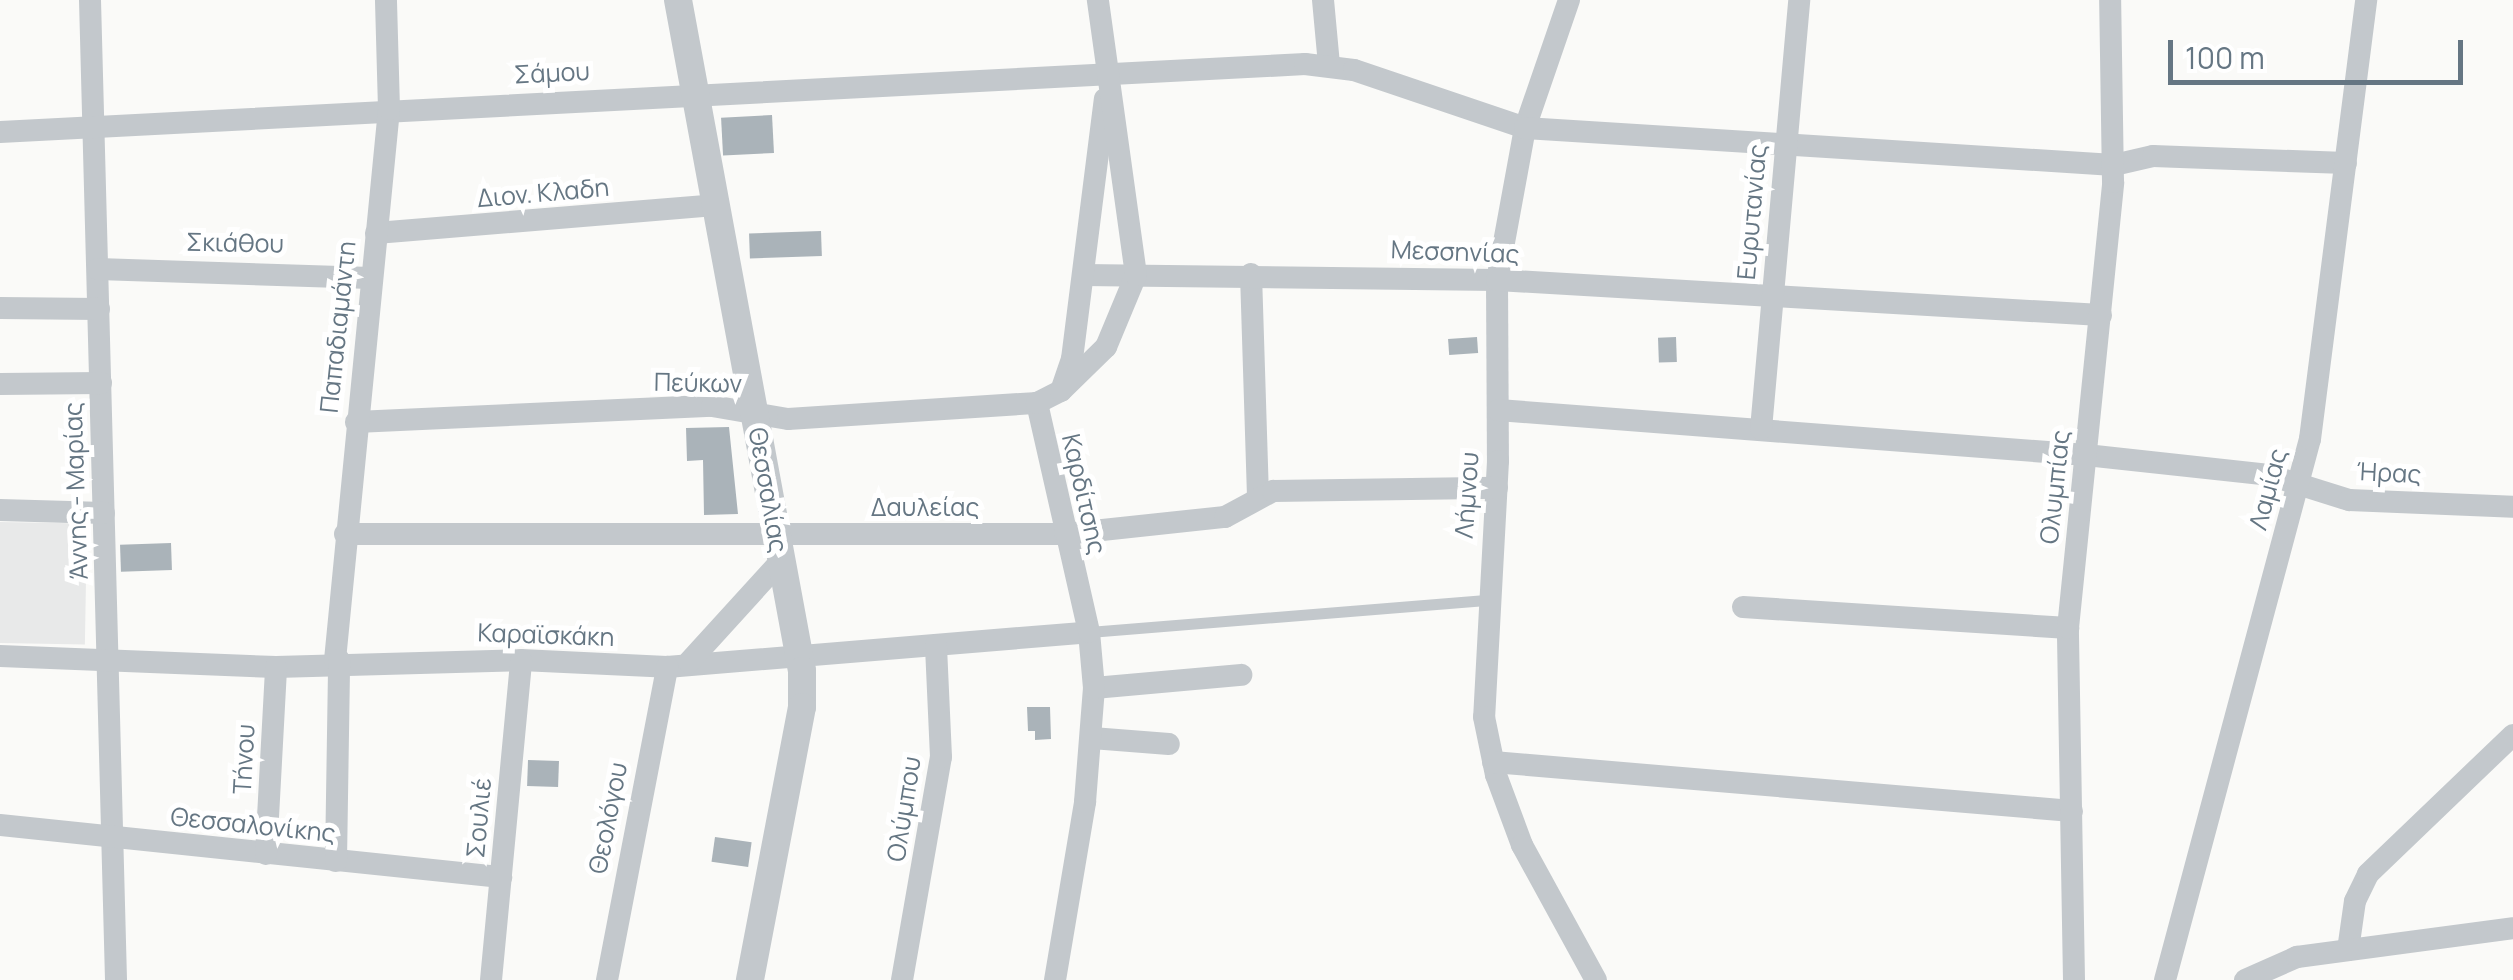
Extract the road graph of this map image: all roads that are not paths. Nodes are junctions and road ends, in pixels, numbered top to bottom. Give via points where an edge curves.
1 (90, 0) edge
2 (386, 0) edge
3 (678, 0) edge
4 (1098, 0) edge
5 (1323, 0) edge
6 (1569, 0) edge
7 (1799, 0) edge
8 (2110, 0) edge
9 (2366, 0) edge
10 (1330, 65) junction
11 (1108, 76) junction
12 (696, 93) junction
13 (389, 109) junction
14 (94, 128) junction
15 (1524, 128) junction
16 (0, 132) edge
17 (1785, 142) junction
18 (2346, 163) junction
19 (2114, 165) junction
20 (715, 206) junction
21 (376, 233) junction
22 (98, 269) junction
23 (1252, 274) junction
24 (1082, 275) junction
25 (1136, 275) junction
26 (371, 278) junction
27 (1497, 280) junction
28 (1773, 292) junction
29 (0, 308) edge
30 (100, 309) junction
31 (2101, 316) junction
32 (101, 383) junction
33 (0, 384) edge
34 (1062, 391) junction
35 (1038, 403) junction
36 (1498, 410) junction
37 (754, 412) junction
38 (356, 422) junction
39 (1762, 429) junction
40 (2086, 455) junction
41 (2298, 482) junction
42 (1497, 488) junction
43 (1258, 495) junction
44 (2513, 507) edge
45 (0, 510) edge
46 (104, 513) junction
47 (345, 534) junction
48 (1065, 534) junction
49 (779, 548) junction
50 (1486, 600) junction
51 (1743, 608) dead end
52 (2068, 628) junction
53 (1089, 632) junction
54 (936, 645) junction
55 (798, 653) junction
56 (0, 656) edge
57 (337, 660) junction
58 (521, 660) junction
59 (108, 661) junction
60 (678, 665) junction
61 (276, 667) junction
62 (1242, 675) dead end
63 (1094, 688) junction
64 (2513, 735) edge
65 (1092, 738) junction
66 (1169, 744) dead end
67 (1493, 762) junction
68 (2072, 811) junction
69 (0, 825) edge
70 (108, 838) junction
71 (266, 854) junction
72 (336, 862) junction
73 (501, 878) junction
74 (2513, 928) edge
75 (2348, 950) junction
76 (116, 980) edge
77 (491, 980) edge
78 (606, 980) edge
79 (750, 980) edge
80 (902, 980) edge
81 (1055, 980) edge
82 (1596, 980) edge
83 (2074, 980) edge
84 (2165, 980) edge
85 (2246, 980) edge

1 - 14 street, Άννης - Μαρίας
2 - 13 street, Παπαδιαμάντη
3 - 12 street, Θεσσαλίας
4 - 11 street
5 - 10 street
6 - 15 street, Λήμνου
7 - 17 street, Ευρυτανίας
8 - 19 street, Ολυμπίας
9 - 18 street, Λαμίας
10 - 11 street, Σάμου
10 - 15 street
11 - 12 street, Σάμου
11 - 24 street
11 - 25 street
12 - 13 street, Σάμου
12 - 20 street, Θεσσαλίας
13 - 14 street, Σάμου
13 - 21 street, Παπαδιαμάντη
14 - 16 street, Σάμου
14 - 22 street, Άννης - Μαρίας
15 - 17 street
15 - 27 street, Λήμνου
17 - 19 street
17 - 28 street, Ευρυτανίας
18 - 19 street via 2153,156
18 - 41 street, Λαμίας via 2310,438
19 - 31 street, Ολυμπίας
20 - 21 street, Διον. Κλαδη
20 - 37 street, Θεσσαλίας
21 - 26 street, Παπαδιαμάντη
22 - 26 street, Σκιάθου
22 - 30 street, Άννης - Μαρίας
23 - 25 street, Μεσσηνίας
23 - 27 street, Μεσσηνίας
23 - 43 street
24 - 25 street, Μεσσηνίας
24 - 34 street
25 - 34 street via 1112,339
26 - 38 street, Παπαδιαμάντη
27 - 28 street, Μεσσηνίας
27 - 36 street, Λήμνου
28 - 31 street, Μεσσηνίας
28 - 39 street, Ευρυτανίας
29 - 30 street
30 - 32 street, Άννης - Μαρίας
31 - 40 street, Ολυμπίας
32 - 33 street
32 - 46 street, Άννης - Μαρίας
34 - 35 street
35 - 37 street, Πεύκων via 788,419
35 - 48 street, Καρδίτσης
36 - 39 street, Ήρας
36 - 42 street, Λήμνου
37 - 38 street, Πεύκων via 712,406
37 - 49 street, Θεσσαλίας
38 - 47 street, Παπαδιαμάντη
39 - 40 street, Ήρας
40 - 41 street, Ήρας
40 - 52 street, Ολυμπίας
41 - 44 street, Ήρας via 2350,500
41 - 84 street, Λαμίας
42 - 43 street, Δαυλείας
42 - 50 street, Λήμνου
43 - 48 street, Δαυλείας via 1225,517
45 - 46 street
46 - 59 street, Άννης - Μαρίας
47 - 49 street, Δαυλείας
47 - 57 street, Παπαδιαμάντη
48 - 49 street, Δαυλείας
48 - 53 street, Καρδίτσης
49 - 55 street, Θεσσαλίας
49 - 60 street
50 - 53 lane
50 - 67 street, Λήμνου via 1484,718
51 - 52 street
52 - 68 street, Ολυμπίας
53 - 54 street, Καραϊσκάκη
53 - 63 street, Καρδίτσης
54 - 55 street, Καραϊσκάκη
54 - 80 street, Ολύμπου via 941,758
55 - 60 street, Καραϊσκάκη
55 - 79 street, Θεσσαλίας via 802,707
56 - 59 street, Καραϊσκάκη
57 - 58 street, Καραϊσκάκη
57 - 61 street, Καραϊσκάκη
57 - 72 street, Παπαδιαμάντη
58 - 60 street, Καραϊσκάκη
58 - 73 street, Σουλιέ
59 - 61 street, Καραϊσκάκη
59 - 70 street, Άννης - Μαρίας
60 - 78 street, Θεολόγου
61 - 71 street, Τήνου
62 - 63 street
63 - 65 street, Καρδίτσης
64 - 75 street via 2368,874 2358,889
65 - 66 street
65 - 81 street, Καρδίτσης
67 - 68 street
67 - 82 street, Λήμνου via 1522,844
68 - 83 street, Ολυμπίας
69 - 70 street, Θεσσαλονίκης
70 - 71 street, Θεσσαλονίκης
70 - 76 street, Άννης - Μαρίας
71 - 72 street, Θεσσαλονίκης
72 - 73 street, Θεσσαλονίκης
73 - 77 street, Σουλιέ
74 - 75 street
75 - 85 street via 2297,957

